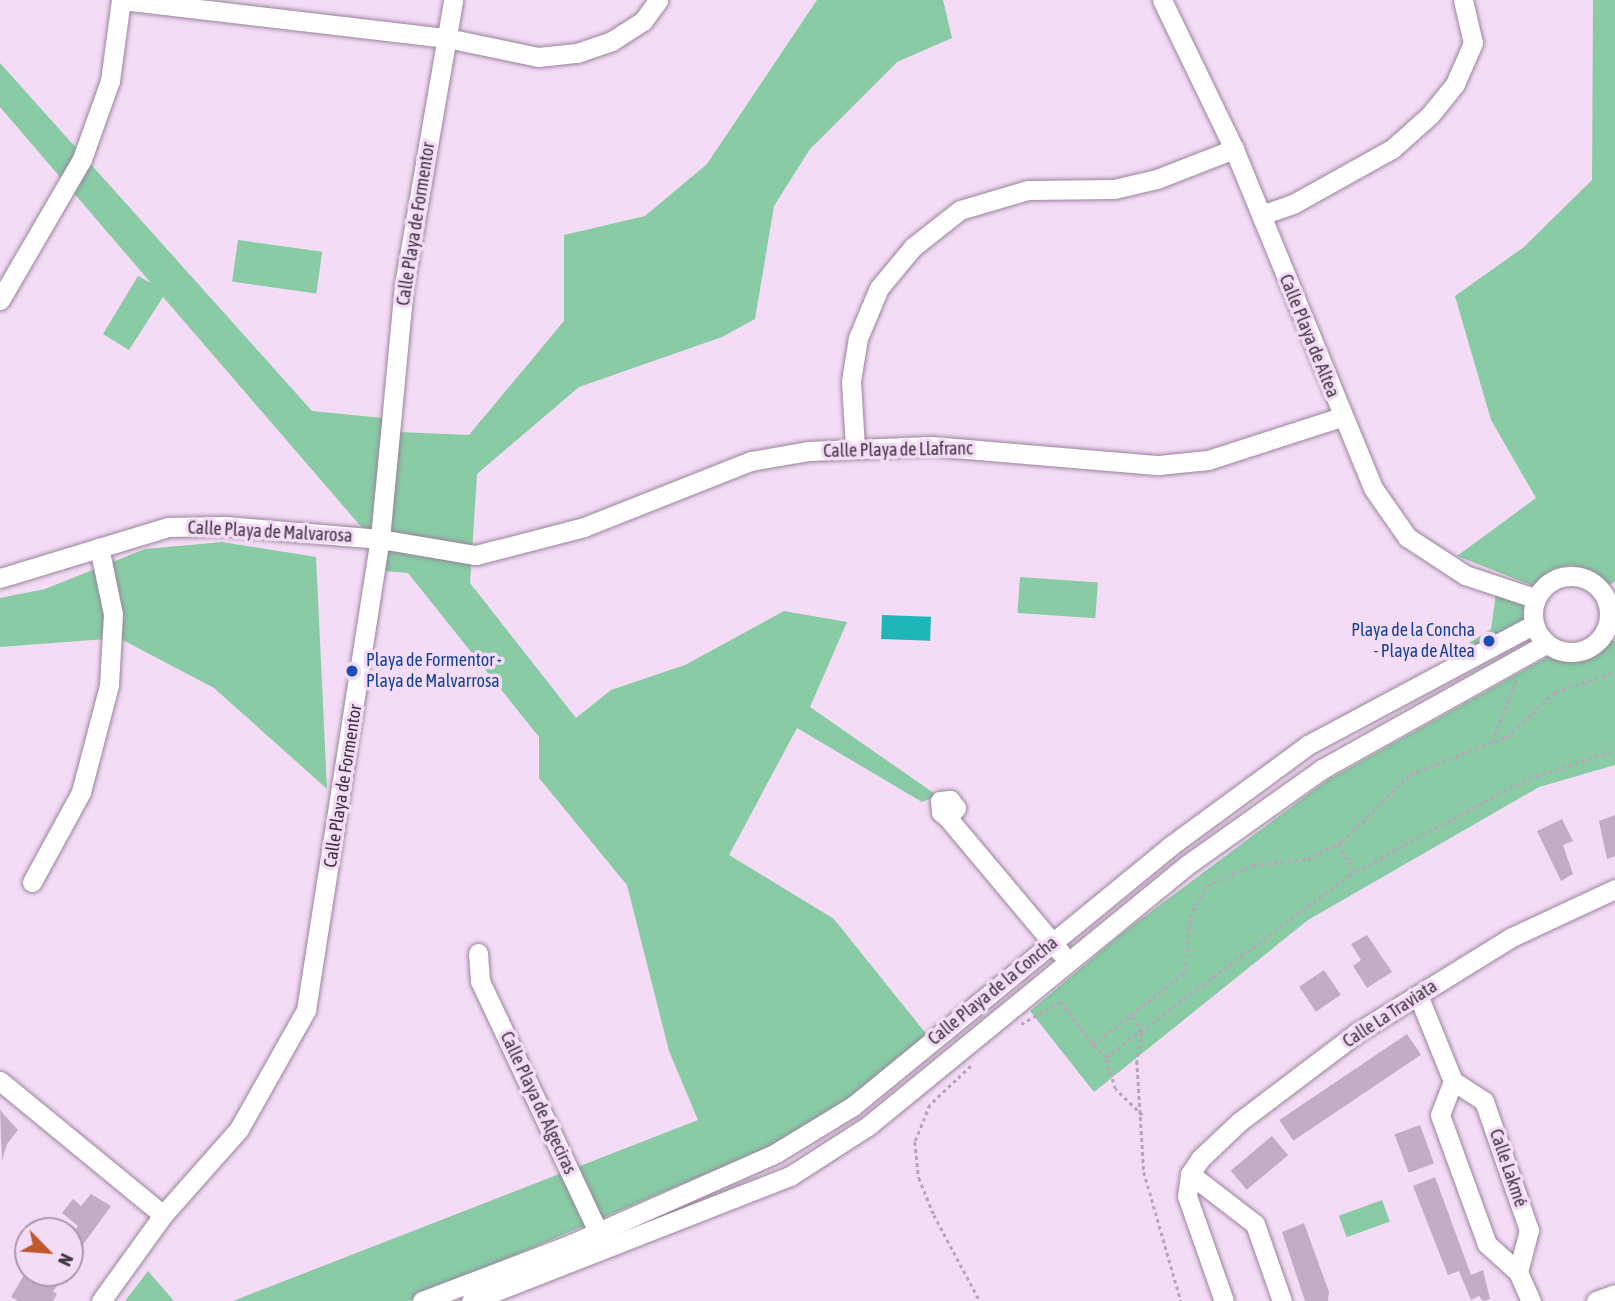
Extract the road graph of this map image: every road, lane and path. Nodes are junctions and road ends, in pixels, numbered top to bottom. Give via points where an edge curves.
1 (121, 0) edge
2 (453, 0) edge
3 (658, 0) edge
4 (1162, 0) edge
5 (1463, 0) edge
6 (447, 38) junction
7 (1234, 149) junction
8 (1261, 215) junction
9 (0, 300) edge
10 (1341, 417) junction
11 (855, 447) junction
12 (380, 539) junction
13 (99, 547) junction
14 (0, 578) edge
15 (1534, 598) junction
16 (1613, 603) edge
17 (1533, 625) junction
18 (1611, 632) edge
19 (1544, 645) junction
20 (1615, 672) edge
21 (1517, 675) dead end
22 (1492, 743) junction
23 (1615, 750) edge
24 (947, 817) dead end
25 (1338, 844) junction
26 (1354, 872) junction
27 (32, 882) dead end
28 (1615, 889) edge
29 (1052, 944) junction
30 (478, 953) dead end
31 (1069, 962) junction
32 (1418, 995) junction
33 (1132, 1015) junction
34 (1015, 1028) dead end
35 (1142, 1032) junction
36 (1093, 1045) junction
37 (1106, 1057) junction
38 (980, 1058) dead end
39 (0, 1081) edge
40 (1453, 1081) junction
41 (1142, 1115) junction
42 (1189, 1174) junction
43 (163, 1216) junction
44 (598, 1232) junction
45 (608, 1251) junction
46 (1518, 1272) junction
47 (1615, 1294) edge
48 (101, 1301) edge
49 (422, 1301) edge
50 (471, 1301) edge
51 (979, 1301) edge
52 (1181, 1301) edge
53 (1224, 1301) edge
54 (1282, 1301) edge
55 (1531, 1301) edge
56 (1596, 1301) edge

1 - 6 street
1 - 9 street via 110,81 82,159
2 - 6 street, Calle Playa de Formentor
3 - 6 street via 643,21 612,41 577,53 538,57
4 - 7 street, Calle Playa de Altea
5 - 8 street via 1473,43 1455,84 1430,115 1392,149 1293,204
6 - 12 street, Calle Playa de Formentor via 404,285
7 - 8 street, Calle Playa de Altea
7 - 11 street via 1157,179 1114,189 1028,190 960,210 913,247 879,288 858,338 851,381
8 - 10 street, Calle Playa de Altea
10 - 11 street, Calle Playa de Llafranc via 1208,460 1159,465 954,447
10 - 15 street, Calle Playa de Altea via 1373,488 1407,537 1465,575
11 - 12 street, Calle Playa de Llafranc via 751,461 584,527 519,547 475,555
12 - 13 street, Calle Playa de Malvarosa via 168,527
12 - 43 street, Calle Playa de Formentor via 306,1010 239,1129
13 - 14 street, Calle Playa de Malvarosa
13 - 27 street via 113,614 109,685 81,792
15 - 16 street via 1561,576 1597,582
15 - 17 street
16 - 18 street
17 - 19 street
17 - 29 street, Calle Playa de la Concha via 1308,746 1169,847
18 - 19 street via 1577,652
19 - 31 street, Calle Playa de la Concha via 1322,769 1187,865
20 - 22 path via 1555,692 1506,737
21 - 22 path
22 - 25 path via 1410,774
23 - 26 path via 1522,781
24 - 29 street
25 - 26 path
25 - 33 path via 1307,859 1253,865 1206,886 1190,917 1185,972
26 - 35 path
28 - 32 street, Calle La Traviata via 1512,937
29 - 31 street
29 - 44 street, Calle Playa de la Concha via 853,1106 776,1153
30 - 44 street, Calle Playa de Algeciras via 480,981
31 - 45 street, Calle Playa de la Concha via 869,1126 790,1176
32 - 40 street
32 - 42 street, Calle La Traviata via 1358,1032 1239,1122
33 - 35 path
33 - 36 path
34 - 36 path via 1060,1001
35 - 37 path
35 - 41 path via 1137,1061
36 - 37 path
37 - 41 path via 1115,1089
38 - 51 path via 930,1105 915,1142 919,1178
39 - 43 street
40 - 46 street via 1440,1115 1487,1244
40 - 46 street, Calle Lakmé via 1484,1101 1529,1230
41 - 52 path via 1144,1172
42 - 53 street via 1186,1196
42 - 54 street via 1255,1224
43 - 48 street, Calle Playa de Formentor
44 - 45 street, Calle Playa de Algeciras
44 - 49 street, Calle Playa de la Concha
45 - 50 street, Calle Playa de la Concha
46 - 55 street
47 - 56 street

